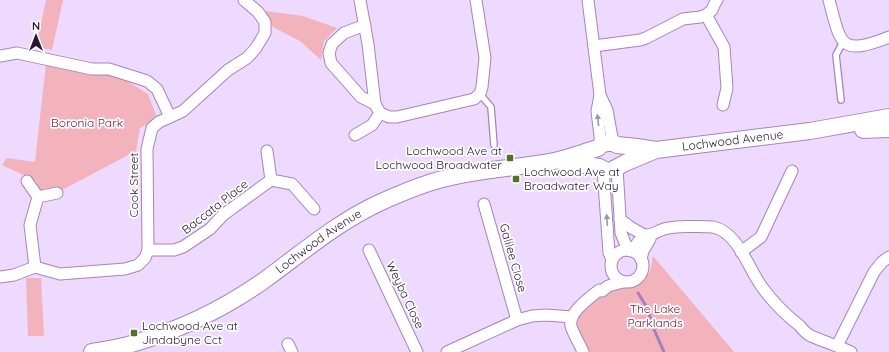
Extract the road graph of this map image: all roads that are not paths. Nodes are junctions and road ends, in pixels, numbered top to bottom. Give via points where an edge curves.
1 (244, 0) edge
2 (360, 0) edge
3 (476, 0) edge
4 (588, 0) edge
5 (718, 0) edge
6 (829, 0) edge
7 (706, 15) junction
8 (365, 25) junction
9 (889, 37) edge
10 (843, 42) junction
11 (594, 46) junction
12 (0, 56) edge
13 (480, 94) junction
14 (841, 100) dead end
15 (723, 105) dead end
16 (378, 109) junction
17 (170, 117) junction
18 (889, 117) edge
19 (889, 129) edge
20 (810, 131) junction
21 (355, 135) dead end
22 (494, 145) dead end
23 (607, 146) junction
24 (656, 150) junction
25 (267, 151) dead end
26 (555, 161) junction
27 (609, 168) junction
28 (792, 171) dead end
29 (271, 180) junction
30 (27, 181) dead end
31 (57, 192) dead end
32 (38, 197) junction
33 (484, 204) dead end
34 (314, 209) dead end
35 (620, 219) junction
36 (647, 236) junction
37 (148, 250) junction
38 (370, 250) dead end
39 (630, 250) junction
40 (741, 252) junction
41 (889, 257) edge
42 (641, 259) junction
43 (611, 264) junction
44 (35, 267) junction
45 (0, 277) edge
46 (622, 282) junction
47 (599, 290) junction
48 (572, 317) junction
49 (517, 320) junction
50 (837, 346) junction
51 (92, 352) edge
52 (417, 352) edge
53 (447, 352) edge
54 (583, 352) edge
55 (851, 352) edge

1 - 17 street, Cook Street via 265,22 265,33 256,48 183,111
2 - 8 street
3 - 13 street via 485,58
4 - 11 street
5 - 7 street
6 - 10 street via 838,34
7 - 11 street via 683,19 640,40
7 - 15 street via 724,48 728,88
8 - 16 street
8 - 16 street via 344,33 332,44 329,53 331,63 361,97
9 - 10 street via 860,46
10 - 14 lane via 836,55
11 - 23 street via 600,95 597,111
12 - 17 street via 17,53 92,69 109,69 148,81 157,90
13 - 16 street via 474,99 397,117 389,117
13 - 22 lane via 491,107
16 - 21 street via 372,125
17 - 37 street, Cook Street via 152,128 147,149
18 - 20 street, Lochwood Avenue
19 - 20 street, Lochwood Avenue
20 - 24 street, Lochwood Avenue
23 - 24 street, Lochwood Avenue
23 - 26 street, Lochwood Avenue
23 - 27 street via 595,152 595,157 596,162
23 - 27 street via 621,149 623,155 622,160
24 - 27 street, Lochwood Avenue
25 - 29 street
26 - 27 street, Lochwood Avenue
26 - 51 street, Lochwood Avenue via 480,171 412,189 349,220 266,279 206,315 172,331 127,345
27 - 35 street
43 -> 27 street
28 - 40 street via 761,237
29 - 34 street via 292,184
29 - 37 street, Baccata Place via 210,229 183,247 174,250
30 - 32 street
31 - 32 street
32 - 44 street via 30,225
33 - 49 street, Galilee Close
35 - 36 street
35 - 39 street via 621,233
36 - 39 street
36 - 40 street via 663,229 713,227 732,238
36 - 42 street via 650,239
37 - 44 street via 138,265 125,269 60,274
38 - 52 street, Weyba Close
39 - 42 street
39 - 43 street via 619,252
40 - 50 street via 762,287 787,316 810,335
41 - 50 street via 874,272
42 - 46 street via 643,268 639,277 632,282
43 - 46 street via 614,278
43 - 47 street
44 - 45 street
46 - 47 street
47 - 48 street via 577,309
48 - 49 street via 546,315
48 - 54 street via 571,325
49 - 53 street
50 - 55 street

